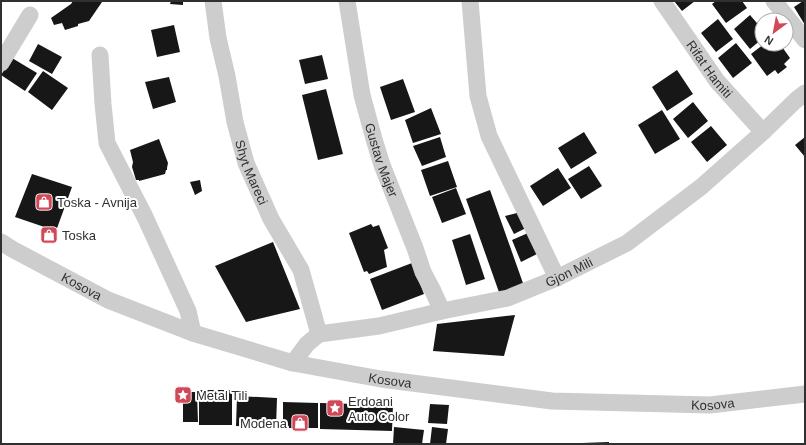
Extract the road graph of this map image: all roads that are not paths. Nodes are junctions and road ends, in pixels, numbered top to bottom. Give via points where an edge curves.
1 (213, 1) edge
2 (347, 1) edge
3 (470, 1) edge
4 (662, 1) edge
5 (774, 1) edge
6 (30, 15) dead end
7 (805, 40) edge
8 (100, 55) dead end
9 (1, 63) edge
10 (805, 93) edge
11 (763, 132) junction
12 (1, 242) edge
13 (557, 278) junction
14 (442, 311) junction
15 (193, 333) junction
16 (319, 334) junction
17 (293, 363) junction
18 (805, 394) edge

1 - 16 street, Shyt Mareci via 235,122 246,163 271,220 301,270
2 - 14 street, Gustav Majer via 362,95 374,139 423,272
3 - 13 street via 478,96 489,136
4 - 11 street, Rifat Hamiti via 717,80
5 - 7 street
6 - 9 street
8 - 15 street via 107,143 145,217 188,311
10 - 11 street, Gjon Mili
11 - 13 street, Gjon Mili via 701,187 627,243
12 - 15 street, Kosova via 108,300
13 - 14 street, Gjon Mili via 508,298
14 - 16 street, Gjon Mili via 379,326
15 - 17 street, Kosova
16 - 17 street via 307,344
17 - 18 street, Kosova via 381,379 552,401 710,405

